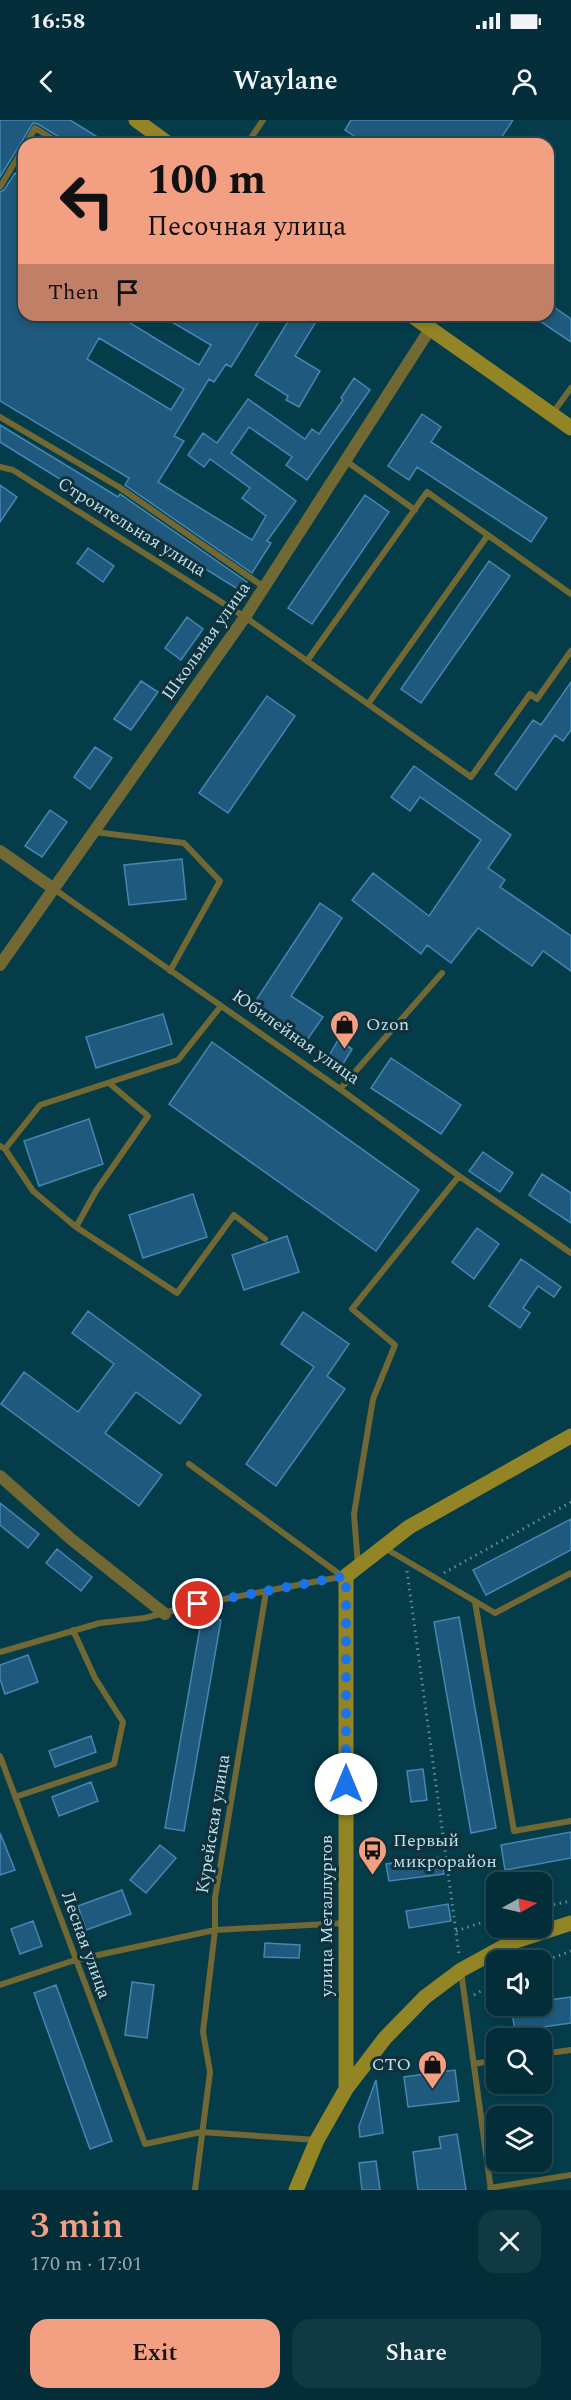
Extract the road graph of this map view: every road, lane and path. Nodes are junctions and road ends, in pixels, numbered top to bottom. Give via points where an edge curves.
1 (136, 120) edge
2 (263, 120) edge
3 (29, 138) edge
4 (51, 138) edge
5 (162, 138) edge
6 (251, 138) edge
7 (18, 157) edge
8 (0, 187) edge
9 (419, 321) edge
10 (430, 329) junction
11 (571, 388) edge
12 (552, 415) junction
13 (0, 417) edge
14 (571, 428) edge
15 (346, 461) junction
16 (0, 467) edge
17 (415, 510) junction
18 (488, 535) junction
19 (265, 587) junction
20 (571, 594) edge
21 (245, 617) junction
22 (571, 651) edge
23 (308, 661) junction
24 (368, 704) junction
25 (94, 832) junction
26 (0, 851) edge
27 (54, 889) junction
28 (0, 966) edge
29 (170, 971) junction
30 (442, 973) dead end
31 (220, 1006) junction
32 (109, 1083) junction
33 (340, 1089) junction
34 (3, 1147) edge
35 (459, 1176) junction
36 (76, 1227) junction
37 (265, 1239) dead end
38 (571, 1253) edge
39 (571, 1436) edge
40 (189, 1464) dead end
41 (0, 1476) edge
42 (571, 1502) edge
43 (382, 1547) junction
44 (406, 1561) junction
45 (349, 1573) junction
46 (571, 1573) edge
47 (435, 1578) junction
48 (266, 1592) junction
49 (475, 1602) junction
50 (165, 1614) junction
51 (74, 1630) junction
52 (0, 1652) edge
53 (0, 1756) edge
54 (15, 1797) junction
55 (571, 1821) edge
56 (571, 1901) edge
57 (552, 1905) edge
58 (486, 1921) edge
59 (346, 1923) junction
60 (571, 1923) edge
61 (215, 1930) junction
62 (456, 1931) junction
63 (571, 1951) edge
64 (552, 1958) edge
65 (75, 1960) junction
66 (461, 1970) junction
67 (0, 1984) edge
68 (486, 1988) edge
69 (465, 2000) junction
70 (571, 2050) edge
71 (552, 2053) edge
72 (486, 2062) edge
73 (474, 2064) junction
74 (346, 2089) junction
75 (201, 2132) junction
76 (316, 2140) junction
77 (571, 2175) edge
78 (490, 2189) edge
79 (195, 2190) edge
80 (296, 2190) edge

1 - 5 street
2 - 6 lane
3 - 4 lane via 35,128
7 - 8 lane
9 - 10 street
10 - 12 street
10 - 15 street, Школьная улица
11 - 12 lane
12 - 14 street
13 - 19 lane via 119,487
15 - 17 lane
15 - 19 street, Школьная улица
16 - 21 lane, Строительная улица via 13,470
17 - 18 lane via 427,492
17 - 23 lane
18 - 20 lane
18 - 24 lane
19 - 21 street, Школьная улица
21 - 23 lane, Строительная улица
21 - 25 street, Школьная улица
22 - 24 lane, Строительная улица via 537,699 530,694 471,777
23 - 24 lane, Строительная улица
25 - 27 street, Школьная улица
25 - 29 lane via 184,843 220,881
26 - 27 street, Юбилейная улица
27 - 28 street, Школьная улица
27 - 29 lane, Юбилейная улица
29 - 31 lane, Юбилейная улица
30 - 33 lane
31 - 32 lane via 178,1060
31 - 33 lane, Юбилейная улица
32 - 34 lane via 40,1105
32 - 36 lane via 148,1116
33 - 35 lane, Юбилейная улица
34 - 36 lane via 33,1191
35 - 38 lane, Юбилейная улица
35 - 45 lane via 352,1309 395,1345 373,1399 354,1514
36 - 37 lane via 177,1293 234,1215
39 - 43 street via 409,1527
40 - 45 lane
41 - 50 street
42 - 47 path
43 - 44 lane
43 - 45 street
44 - 47 lane
44 - 62 path
45 - 48 lane
45 - 59 street, улица Металлургов
46 - 49 lane via 495,1613
47 - 49 lane
48 - 50 lane
48 - 61 lane, Курейская улица via 214,1898
49 - 55 lane via 514,1831
50 - 51 lane
51 - 52 lane
51 - 54 lane via 95,1678 123,1722 114,1764
53 - 54 lane, Лесная улица
54 - 65 lane, Лесная улица
56 - 57 path
58 - 62 path
59 - 61 lane
59 - 74 street, улица Металлургов
60 - 66 street via 512,1942
61 - 65 lane
61 - 75 lane, Курейская улица via 203,2032 210,2072
62 - 66 path
63 - 64 path
65 - 67 lane
65 - 75 lane, Лесная улица via 145,2144
66 - 69 lane
66 - 74 street via 425,1997
68 - 69 path
69 - 73 lane
70 - 71 lane
72 - 73 lane
73 - 78 lane
74 - 76 street
75 - 76 lane
75 - 79 lane, Курейская улица
76 - 80 street
77 - 78 lane

